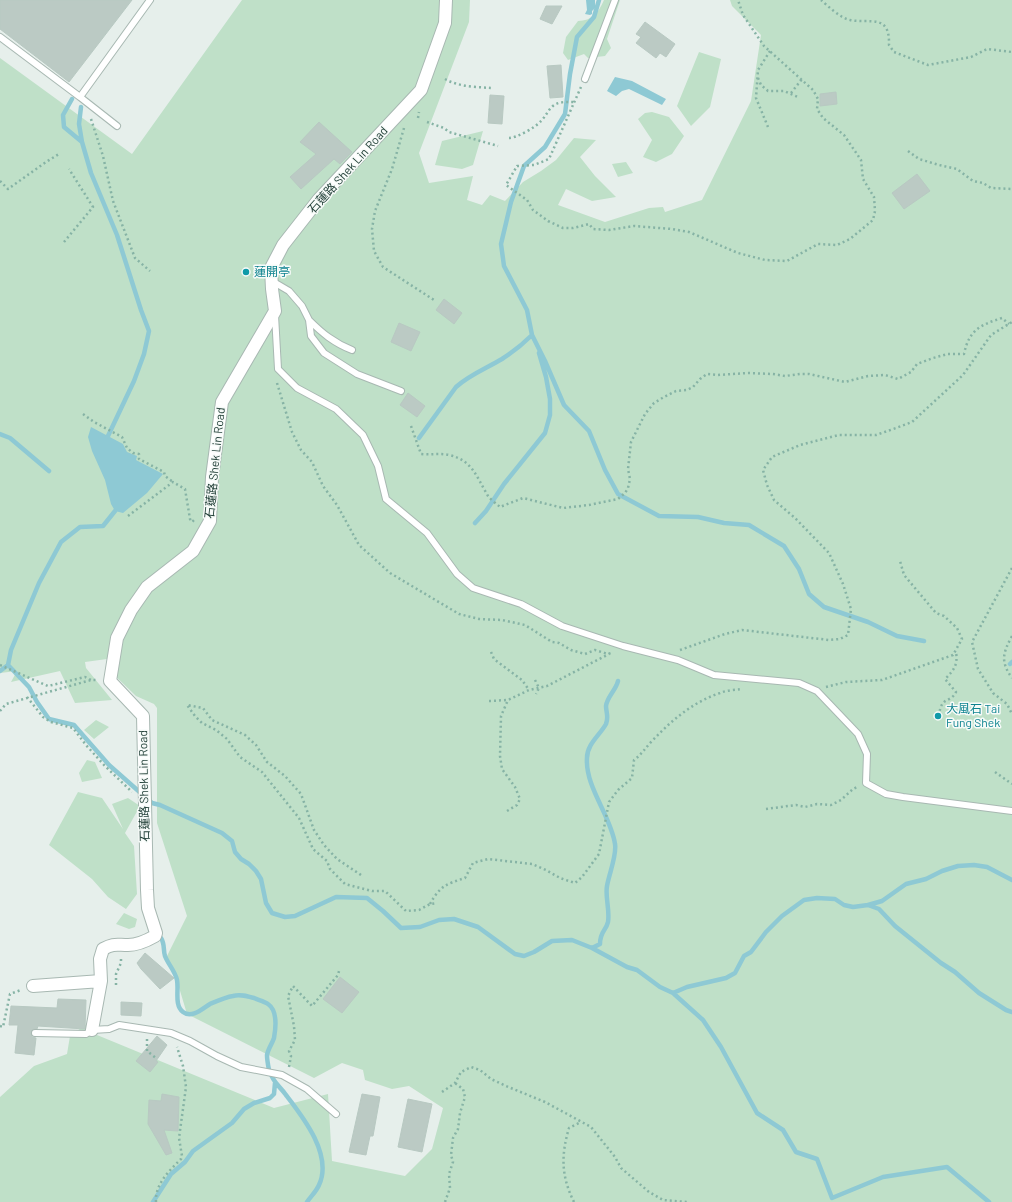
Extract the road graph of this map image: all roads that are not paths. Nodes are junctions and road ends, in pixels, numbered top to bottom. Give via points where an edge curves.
1 (150, 0) edge
2 (446, 0) edge
3 (615, 0) edge
4 (0, 37) edge
5 (585, 79) road end
6 (80, 97) junction
7 (117, 126) dead end
8 (272, 280) junction
9 (276, 310) junction
10 (308, 320) junction
11 (352, 350) dead end
12 (401, 391) dead end
13 (1012, 811) edge
14 (101, 982) junction
15 (33, 986) road end
16 (92, 1030) junction
17 (35, 1033) dead end
18 (336, 1114) dead end

1 - 6 lane
2 - 8 street, 石蓮路 Shek Lin Road via 445,23 421,90 319,199 283,245 272,268
3 - 5 lane
4 - 6 lane
6 - 7 lane
8 - 9 street, 石蓮路 Shek Lin Road
8 - 10 lane via 289,291 302,306
9 - 13 lane via 278,369 297,388 336,409 363,435 378,466 386,499 427,533 457,574 473,588 521,604 562,626 678,660 714,675 799,682 823,696 858,734 866,754 866,783 886,794
9 - 14 street, 石蓮路 Shek Lin Road via 222,402 212,477 210,521 193,551 147,587 131,610 117,638 110,681 142,716 148,908 156,933 152,938 129,945 114,944 103,949 100,959
10 - 11 lane via 340,346
10 - 12 lane via 311,336 324,353 357,374
14 - 15 street
14 - 16 street
16 - 17 lane via 86,1034
16 - 18 lane via 109,1029 119,1025 171,1033 241,1067 282,1075 307,1089

